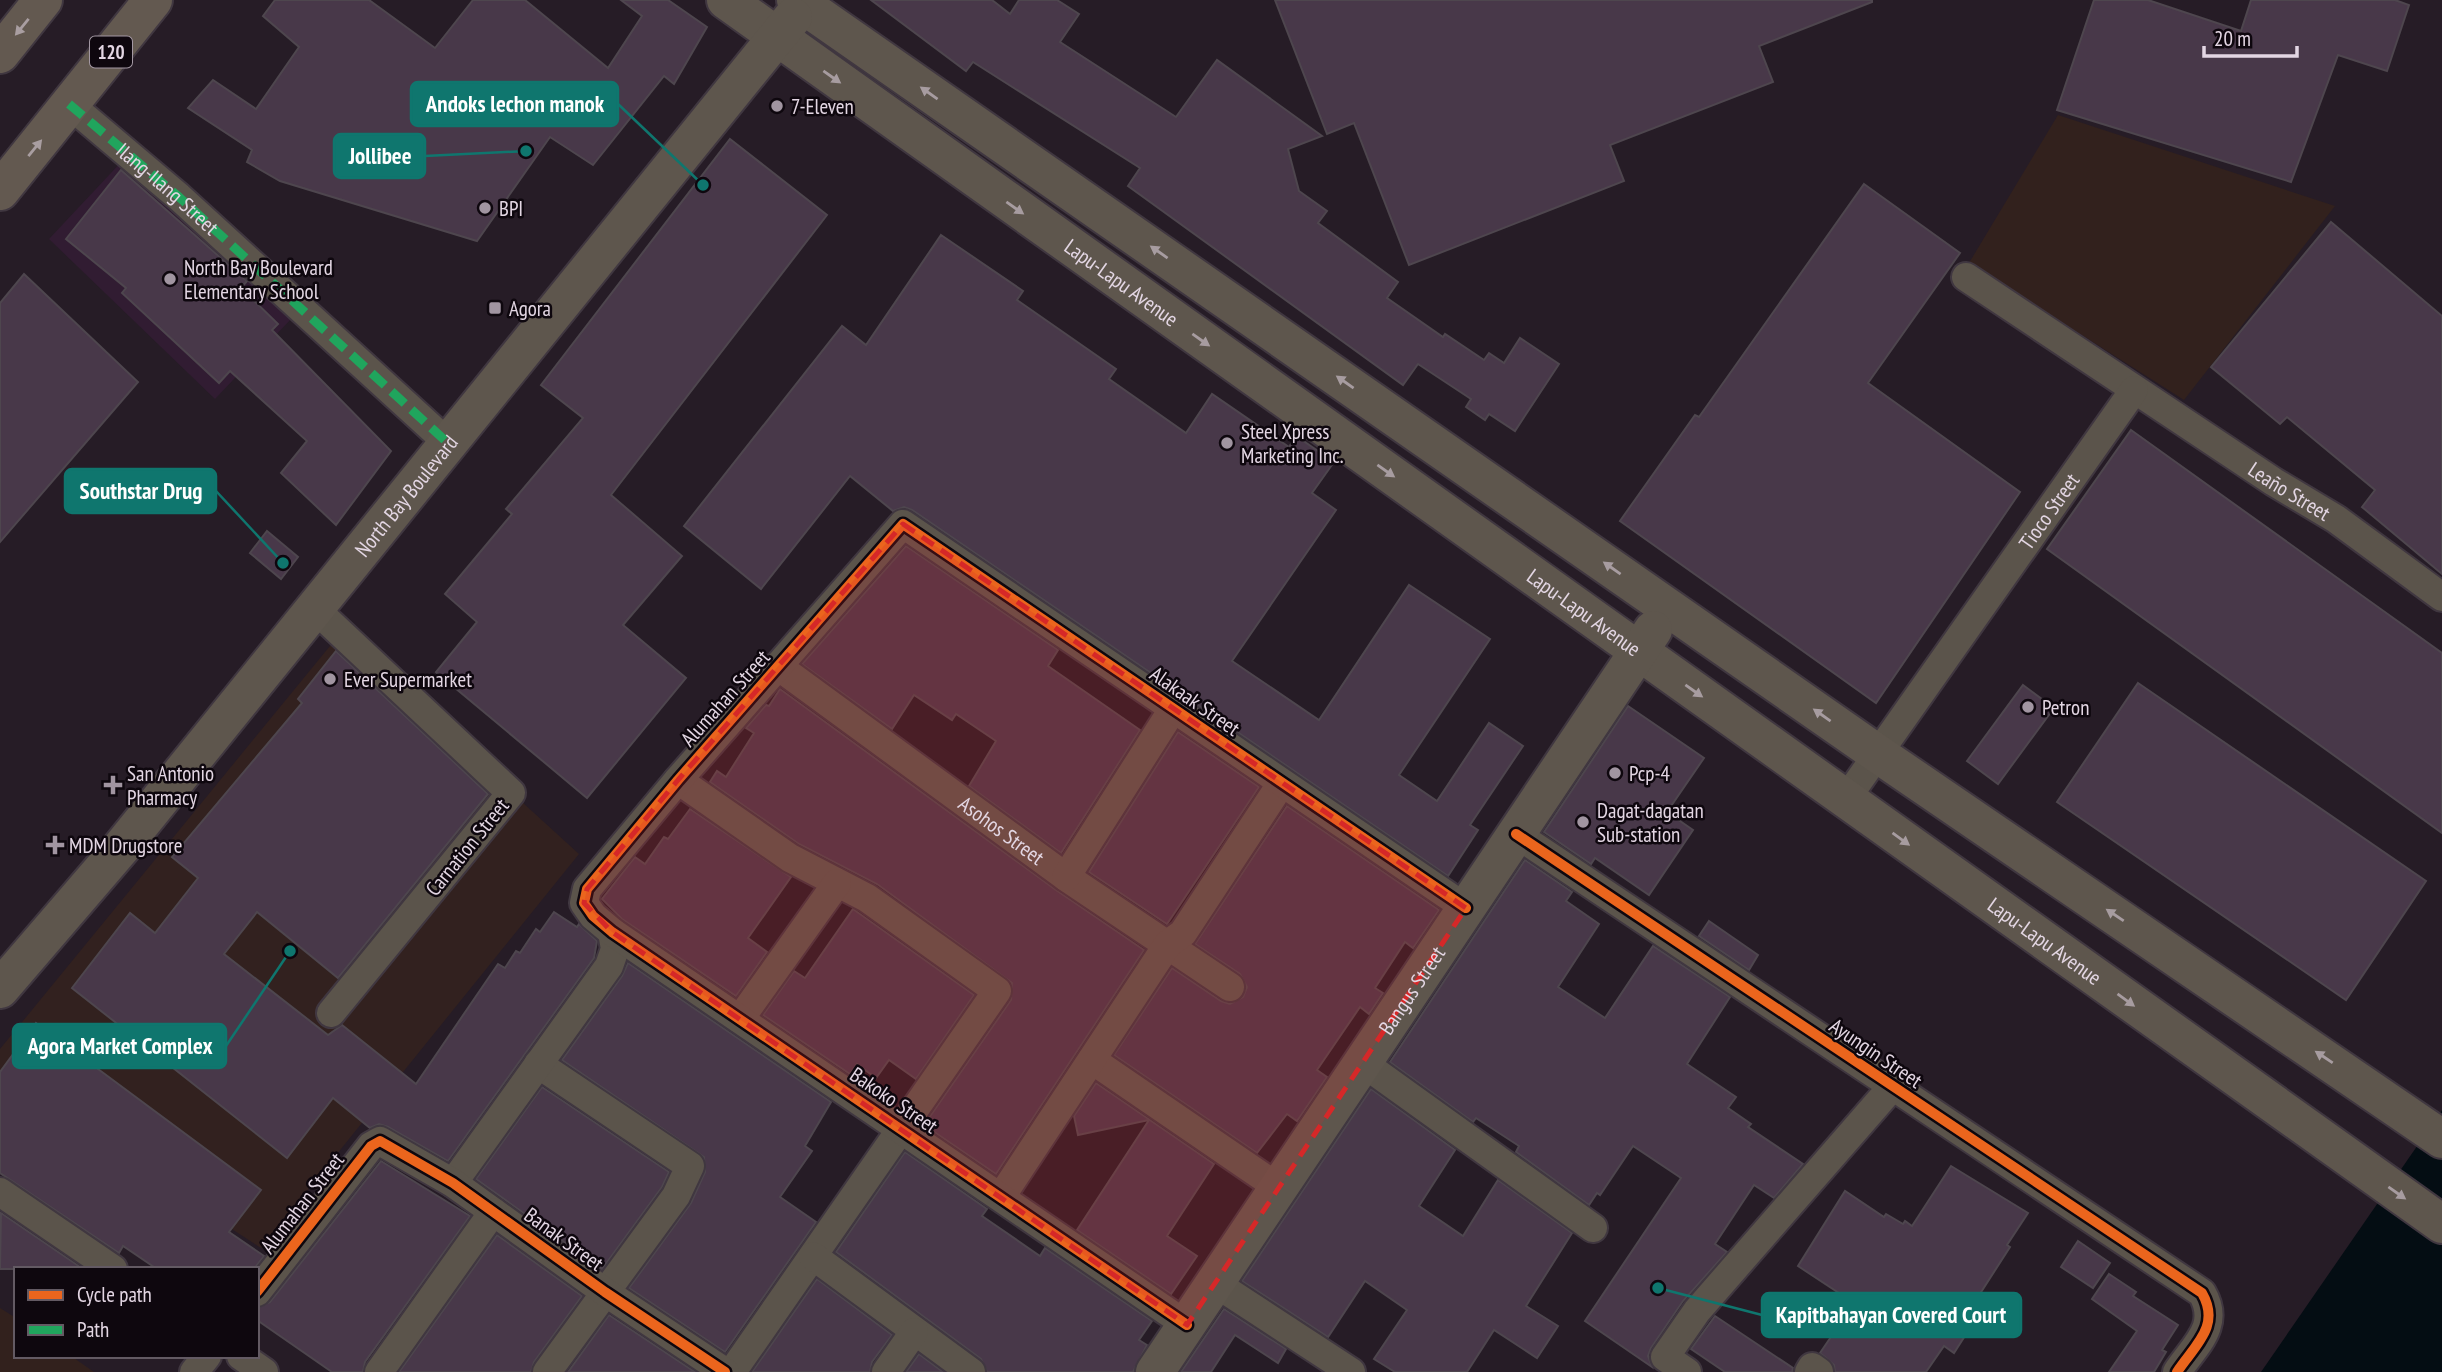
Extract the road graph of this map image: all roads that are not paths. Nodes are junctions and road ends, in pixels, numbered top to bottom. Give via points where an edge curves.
1 (43, 0) edge
2 (153, 0) edge
3 (726, 0) edge
4 (802, 2) edge
5 (776, 37) junction
6 (0, 54) edge
7 (69, 104) junction
8 (0, 191) edge
9 (1966, 277) dead end
10 (2134, 390) junction
11 (449, 444) junction
12 (903, 524) joint
13 (2442, 597) edge
14 (1668, 607) junction
15 (314, 608) junction
16 (1639, 651) junction
17 (779, 667) junction
18 (1173, 709) junction
19 (1878, 754) junction
20 (678, 779) junction
21 (1281, 784) junction
22 (1846, 799) junction
23 (1516, 834) junction
24 (1066, 877) junction
25 (837, 883) junction
26 (584, 903) joint
27 (1466, 908) junction
28 (612, 932) junction
29 (1168, 944) junction
30 (1230, 987) dead end
31 (0, 989) edge
32 (331, 1013) dead end
33 (740, 1018) junction
34 (1092, 1060) junction
35 (1363, 1063) junction
36 (538, 1064) junction
37 (1892, 1087) junction
38 (902, 1128) junction
39 (2442, 1139) edge
40 (380, 1141) joint
41 (453, 1183) junction
42 (1279, 1188) junction
43 (0, 1192) edge
44 (1001, 1197) junction
45 (493, 1212) junction
46 (2442, 1224) edge
47 (1593, 1228) dead end
48 (813, 1256) junction
49 (110, 1267) edge
50 (1214, 1283) junction
51 (259, 1289) edge
52 (605, 1292) junction
53 (1187, 1325) junction
54 (914, 1332) junction
55 (205, 1358) edge
56 (244, 1358) edge
57 (194, 1372) edge
58 (264, 1372) edge
59 (379, 1372) edge
60 (547, 1372) edge
61 (724, 1372) edge
62 (732, 1372) edge
63 (886, 1372) edge
64 (971, 1372) edge
65 (1155, 1372) edge
66 (1351, 1372) edge
67 (1688, 1372) edge
68 (1809, 1372) edge
69 (1819, 1372) edge
70 (2177, 1372) edge

1 -> 6 highway
2 - 7 highway, 120
3 - 5 main road, Lapu-Lapu Avenue
4 - 5 main road, North Bay Boulevard
14 -> 4 main road
5 - 11 main road, North Bay Boulevard
5 -> 16 main road, Lapu-Lapu Avenue
8 -> 7 highway, 120
7 - 11 street, Ilang-Ilang Street via 179,197
9 - 10 street
10 - 13 street, Leaño Street via 2336,519
10 - 19 street, Tioco Street
11 - 15 main road, North Bay Boulevard
12 - 17 street, Alumahan Street
12 - 18 street, Alakaak Street
14 - 16 main road, Bangus Street
19 -> 14 main road
15 - 31 main road, North Bay Boulevard via 121,848
15 - 32 street, Carnation Street via 511,793
16 -> 22 main road, Lapu-Lapu Avenue
16 - 23 main road, Bangus Street
17 - 20 street, Alumahan Street
17 - 24 street, Asohos Street
18 - 21 street, Alakaak Street
18 - 24 street
19 - 22 street, Tioco Street
39 -> 19 main road
20 - 25 street via 790,858
20 - 26 street, Alumahan Street via 587,889
21 - 27 street, Alakaak Street
21 - 29 street via 1183,933
22 -> 46 main road, Lapu-Lapu Avenue
23 - 27 main road, Bangus Street
23 - 37 street, Ayungin Street
24 - 29 street, Asohos Street
25 - 33 street
25 - 38 street via 867,898 997,991
26 - 28 street, Bakoko Street
27 - 35 main road, Bangus Street
28 - 33 street, Bakoko Street
28 - 36 street via 615,949 609,966
29 - 30 street, Asohos Street
29 - 34 street
33 - 38 street, Bakoko Street
34 - 42 street
34 - 44 street
35 - 42 main road, Bangus Street
35 - 47 street
36 - 41 street
36 - 52 street via 690,1166 676,1196
37 - 67 street via 1697,1311 1665,1357
37 - 70 street, Ayungin Street via 2202,1293 2210,1307 2209,1326
38 - 44 street, Bakoko Street
38 - 48 street
40 - 41 street, Banak Street
40 - 51 street, Alumahan Street via 371,1146
41 - 45 street, Banak Street
42 - 50 main road, Bangus Street
43 - 49 street
44 - 53 street, Bakoko Street
45 - 52 street, Banak Street
45 - 59 street
48 - 54 street
48 - 62 street
50 - 53 main road, Bangus Street
50 - 66 street
52 - 60 street
52 - 61 street, Banak Street
53 - 65 main road, Bangus Street
54 - 63 street
54 - 64 street
55 - 57 street
56 - 58 street
68 - 69 street via 1812,1367

